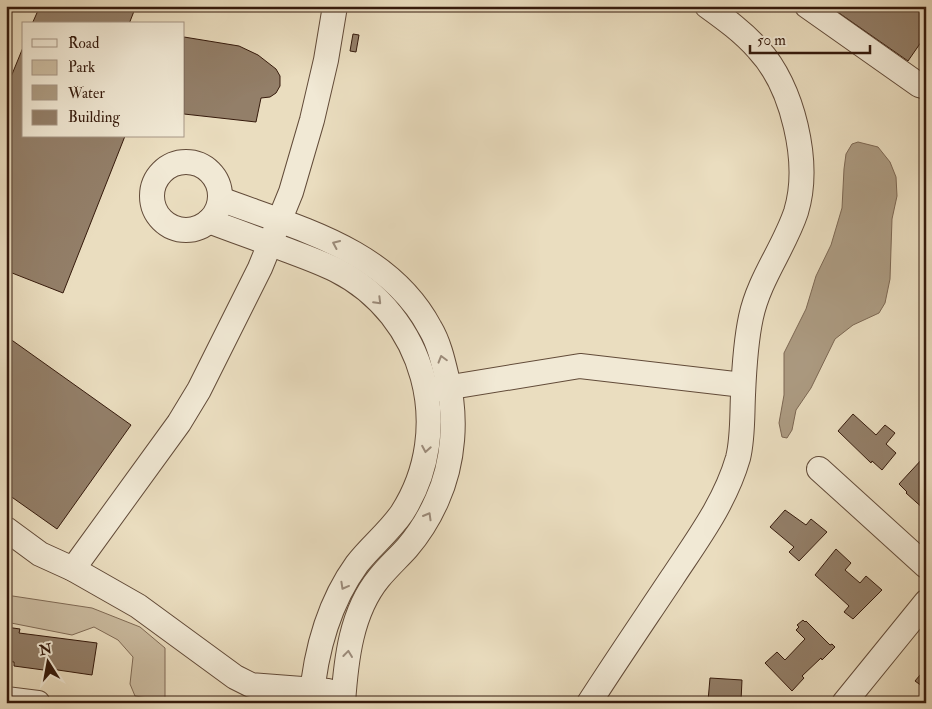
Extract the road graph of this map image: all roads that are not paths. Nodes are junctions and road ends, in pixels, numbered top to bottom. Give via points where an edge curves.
1 (334, 6) edge
2 (707, 6) edge
3 (807, 6) edge
4 (926, 87) edge
5 (220, 199) junction
6 (209, 221) junction
7 (279, 221) junction
8 (270, 244) junction
9 (743, 385) junction
10 (438, 389) junction
11 (819, 469) dead end
12 (6, 529) edge
13 (926, 566) edge
14 (73, 569) junction
15 (926, 602) edge
16 (312, 696) edge
17 (344, 698) edge
18 (6, 699) edge
19 (38, 703) edge
20 (588, 703) edge
21 (844, 703) edge

1 - 7 street via 312,120
2 - 9 street via 760,50 772,68 794,116 801,158 796,211 770,265 751,316
3 - 4 street
5 - 6 street
5 - 6 street via 220,189 214,176 197,163 183,162 170,166 155,181 153,202 158,215 169,225 189,230
5 - 7 street
6 - 8 street
7 - 8 street
10 -> 7 street via 441,354 416,305 395,281 347,248
8 -> 10 street via 337,270 377,300 395,319
8 - 14 street via 199,390 179,423
9 - 10 street via 580,366
9 - 20 street via 738,456 722,499
10 -> 16 street via 429,419 422,469 402,512 357,564 332,609 322,639
17 -> 10 street via 349,647 366,598 423,524 446,475 452,448 453,418
11 - 13 street
12 - 14 street via 40,554
14 - 16 street via 138,606 243,681
15 - 21 street
16 - 17 street
18 - 19 street

